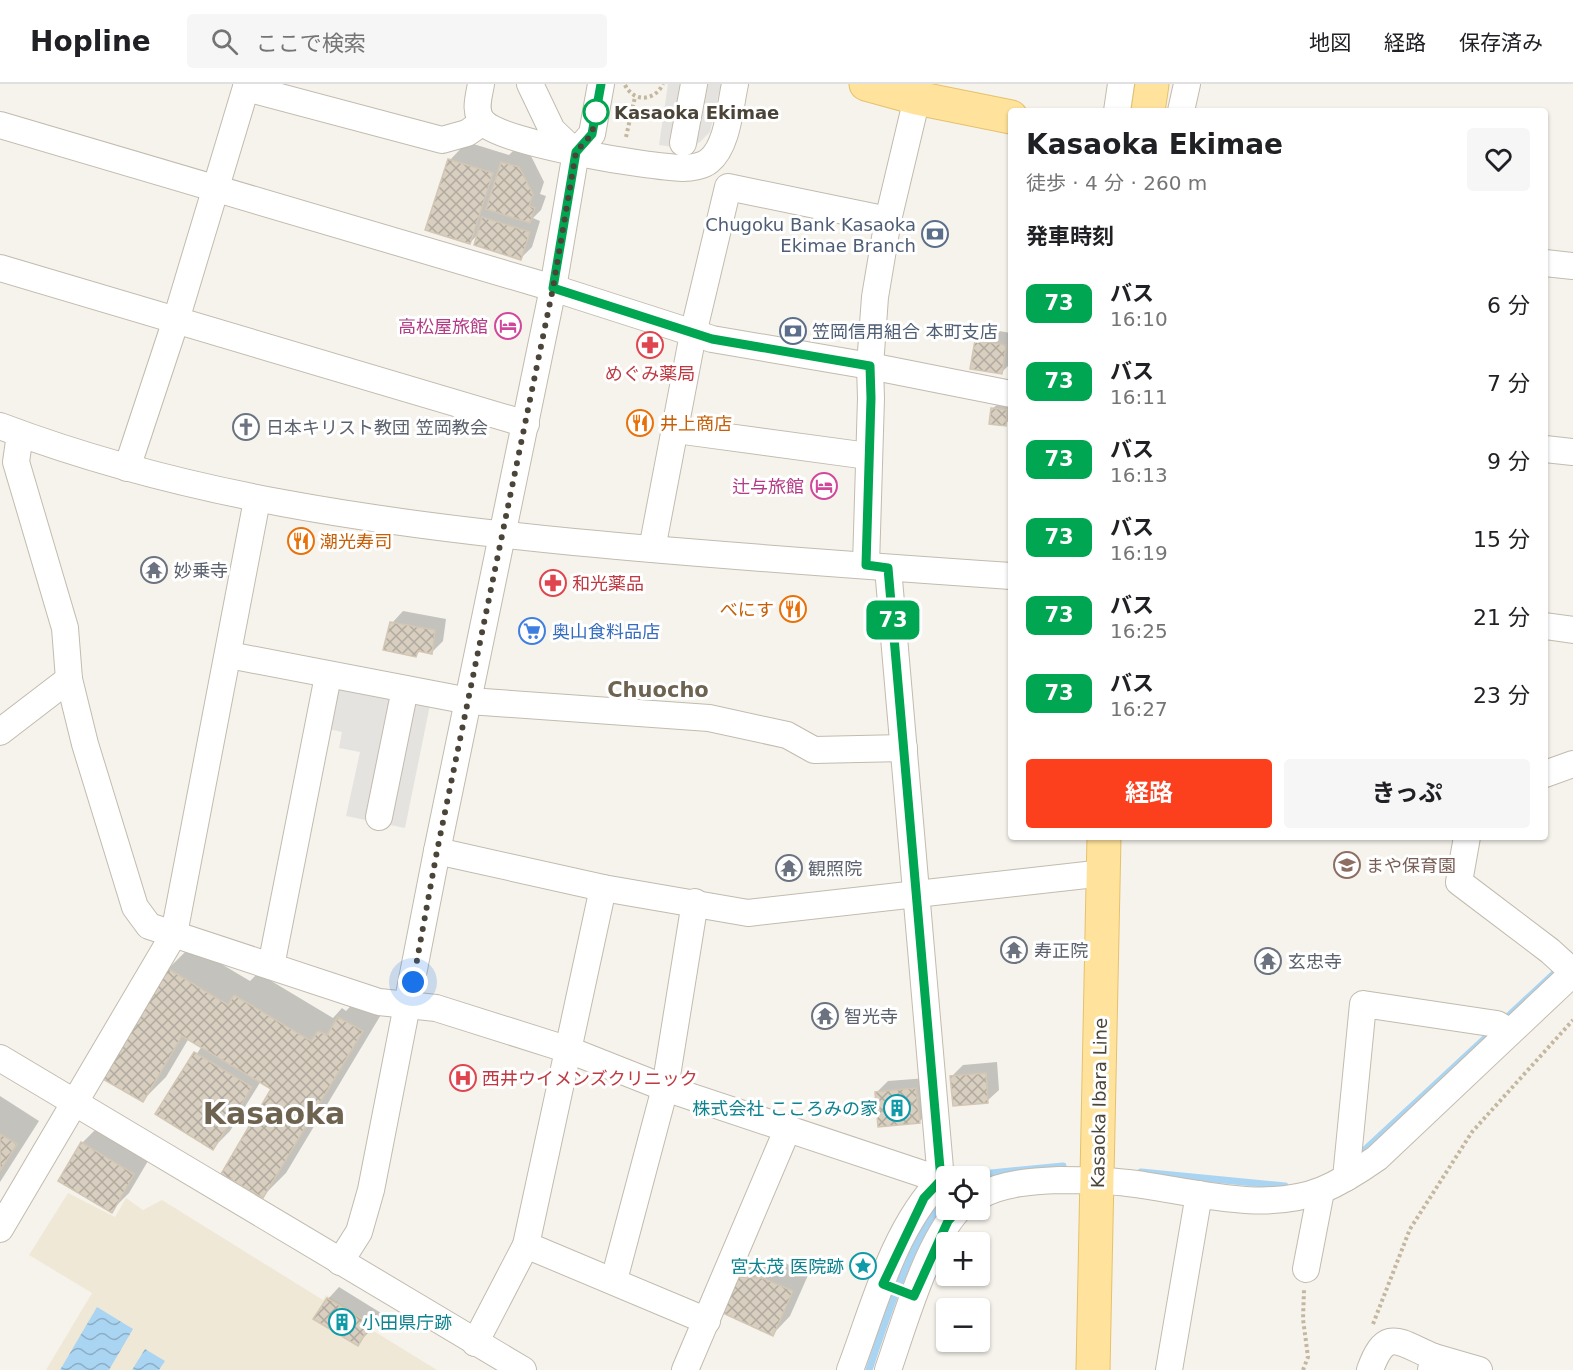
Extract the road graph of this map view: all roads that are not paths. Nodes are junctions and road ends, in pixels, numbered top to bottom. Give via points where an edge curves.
1 (482, 84) edge
2 (530, 84) edge
3 (601, 84) edge
4 (694, 84) edge
5 (735, 84) edge
6 (866, 84) edge
7 (1121, 84) edge
8 (1152, 84) edge
9 (1187, 84) edge
10 (246, 86) edge
11 (917, 98) junction
12 (1117, 108) edge
13 (1148, 108) edge
14 (1182, 108) edge
15 (1008, 116) edge
16 (483, 122) junction
17 (0, 125) edge
18 (683, 143) dead end
19 (576, 152) junction
20 (711, 160) junction
21 (728, 187) junction
22 (216, 189) junction
23 (888, 220) junction
24 (1548, 263) edge
25 (1573, 267) edge
26 (0, 268) edge
27 (553, 288) junction
28 (176, 320) junction
29 (693, 334) junction
30 (870, 366) junction
31 (1008, 393) edge
32 (526, 424) junction
33 (10, 430) edge
34 (676, 430) junction
35 (1548, 449) edge
36 (1573, 452) edge
37 (868, 456) junction
38 (8, 464) edge
39 (127, 468) junction
40 (257, 500) junction
41 (503, 535) junction
42 (652, 549) junction
43 (877, 566) junction
44 (1008, 576) edge
45 (1548, 626) edge
46 (1573, 630) edge
47 (230, 655) junction
48 (328, 676) junction
49 (69, 678) junction
50 (405, 689) junction
51 (469, 701) junction
52 (0, 732) edge
53 (904, 748) junction
54 (1573, 764) edge
55 (1548, 773) edge
56 (379, 817) dead end
57 (1104, 840) edge
58 (1466, 840) edge
59 (437, 851) junction
60 (1104, 873) junction
61 (603, 888) junction
62 (916, 893) junction
63 (695, 902) junction
64 (174, 934) junction
65 (271, 966) junction
66 (1569, 969) edge
67 (409, 1004) junction
68 (1504, 1029) junction
69 (569, 1050) junction
70 (0, 1058) edge
71 (665, 1088) junction
72 (75, 1102) junction
73 (788, 1128) junction
74 (1347, 1164) junction
75 (942, 1166) edge
76 (1096, 1180) junction
77 (936, 1181) edge
78 (936, 1190) edge
79 (1321, 1191) junction
80 (990, 1193) edge
81 (1199, 1194) junction
82 (949, 1220) edge
83 (0, 1229) edge
84 (526, 1245) junction
85 (340, 1262) junction
86 (1306, 1269) road end
87 (614, 1280) junction
88 (899, 1290) junction
89 (706, 1321) junction
90 (475, 1343) junction
91 (1432, 1363) edge
92 (523, 1370) edge
93 (685, 1370) edge
94 (850, 1370) edge
95 (888, 1370) edge
96 (1093, 1370) edge
97 (1169, 1370) edge
98 (1370, 1370) edge
99 (1479, 1370) edge

1 - 16 street via 478,112
2 - 19 street via 552,130
3 - 19 street via 592,134
4 - 18 street
5 - 20 street via 721,142
6 - 11 main road
7 - 12 street
8 - 13 main road
9 - 14 street
10 - 16 street via 442,140 455,138
10 - 22 street
11 - 15 main road
11 - 23 street
16 - 19 street via 498,132
17 - 22 street
19 - 20 street via 685,168
19 - 27 street
20 - 21 street
21 - 23 street
21 - 29 street
22 - 27 street
22 - 28 street
23 - 30 street via 875,297
24 - 25 street
26 - 28 street
27 - 29 street
27 - 32 street
28 - 32 street
28 - 39 street
29 - 30 street
29 - 34 street
30 - 31 street
30 - 37 street
32 - 41 street
33 - 38 street
33 - 39 street
34 - 37 street
34 - 42 street
35 - 36 street
37 - 43 street
38 - 49 street via 65,628
39 - 40 street
40 - 41 street via 376,520
40 - 47 street
41 - 42 street
41 - 51 street
42 - 43 street
43 - 44 street
43 - 53 street
45 - 46 street
47 - 48 street
47 - 64 street
48 - 50 street
48 - 65 street
49 - 52 street
49 - 64 street via 135,907 149,926
50 - 51 street
50 - 56 street
51 - 53 street via 709,718 788,735 814,750
51 - 59 street
53 - 62 street
54 - 55 street
57 - 60 main road, Kasaoka Ibara Line
58 - 66 street via 1459,882
59 - 61 street
59 - 67 street
60 - 62 street
60 - 76 main road, Kasaoka Ibara Line
61 - 63 street
61 - 69 street
62 - 63 street via 748,913
62 - 75 street
63 - 71 street
64 - 65 street
64 - 72 street
65 - 67 street via 379,1002
66 - 68 street
67 - 69 street via 436,1008
67 - 85 street via 371,1190 359,1232
68 - 74 street via 1377,1158
68 - 74 street via 1362,1004
69 - 71 street
69 - 84 street
70 - 72 street
71 - 73 street
71 - 87 street
72 - 83 street
72 - 85 street
73 - 77 street
73 - 89 street
74 - 79 street
76 - 80 street via 1044,1181
76 - 81 street
76 - 96 main road, Kasaoka Ibara Line
78 - 88 street via 924,1198
79 - 81 street via 1279,1199
79 - 86 street
81 - 97 street
82 - 88 street
84 - 87 street
84 - 90 street
85 - 90 street
87 - 89 street
88 - 94 street
88 - 95 street
89 - 93 street
90 - 92 street
91 - 98 street via 1396,1341 1378,1348
91 - 99 street

